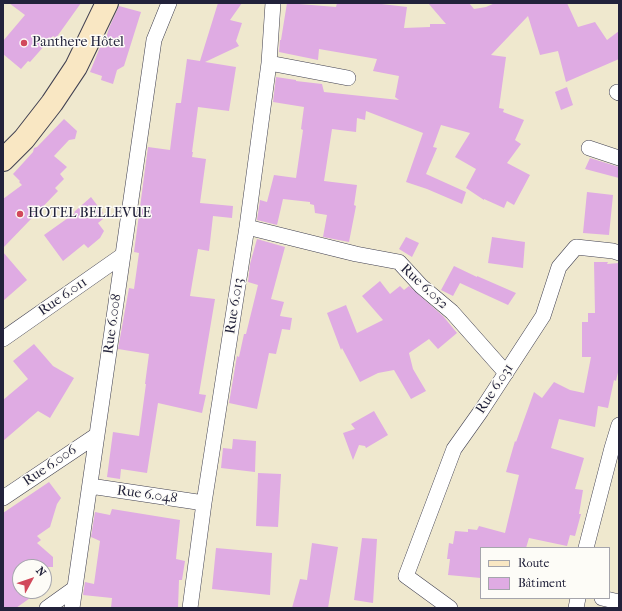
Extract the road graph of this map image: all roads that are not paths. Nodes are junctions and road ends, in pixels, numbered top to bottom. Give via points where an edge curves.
1 (107, 3) edge
2 (169, 3) edge
3 (274, 3) edge
4 (269, 63) junction
5 (348, 78) dead end
6 (589, 148) dead end
7 (619, 158) edge
8 (3, 160) edge
9 (247, 227) junction
10 (619, 253) edge
11 (123, 255) junction
12 (3, 338) edge
13 (506, 373) junction
14 (619, 425) edge
15 (97, 435) junction
16 (90, 486) junction
17 (3, 498) edge
18 (204, 503) junction
19 (586, 547) edge
20 (75, 588) junction
21 (606, 599) edge
22 (619, 602) edge
23 (47, 608) edge
24 (72, 608) edge
25 (190, 608) edge
26 (450, 608) edge

1 - 8 main road via 76,67 24,139
2 - 11 street, Rue 6.008 via 154,40
3 - 4 street, Rue 6.013
4 - 5 street
4 - 9 street, Rue 6.013
6 - 7 street
9 - 13 street, Rue 6.052 via 399,262 421,286 452,312
9 - 18 street, Rue 6.013
10 - 13 street, Rue 6.031 via 576,247 559,267 543,316
11 - 12 street, Rue 6.011
11 - 15 street, Rue 6.008
13 - 26 street, Rue 6.031 via 454,448 406,576
14 - 19 street
15 - 16 street, Rue 6.008
15 - 17 street, Rue 6.006
16 - 18 street, Rue 6.048
16 - 20 street, Rue 6.008
18 - 25 street, Rue 6.013
20 - 23 street
20 - 24 street, Rue 6.008
21 - 22 street

